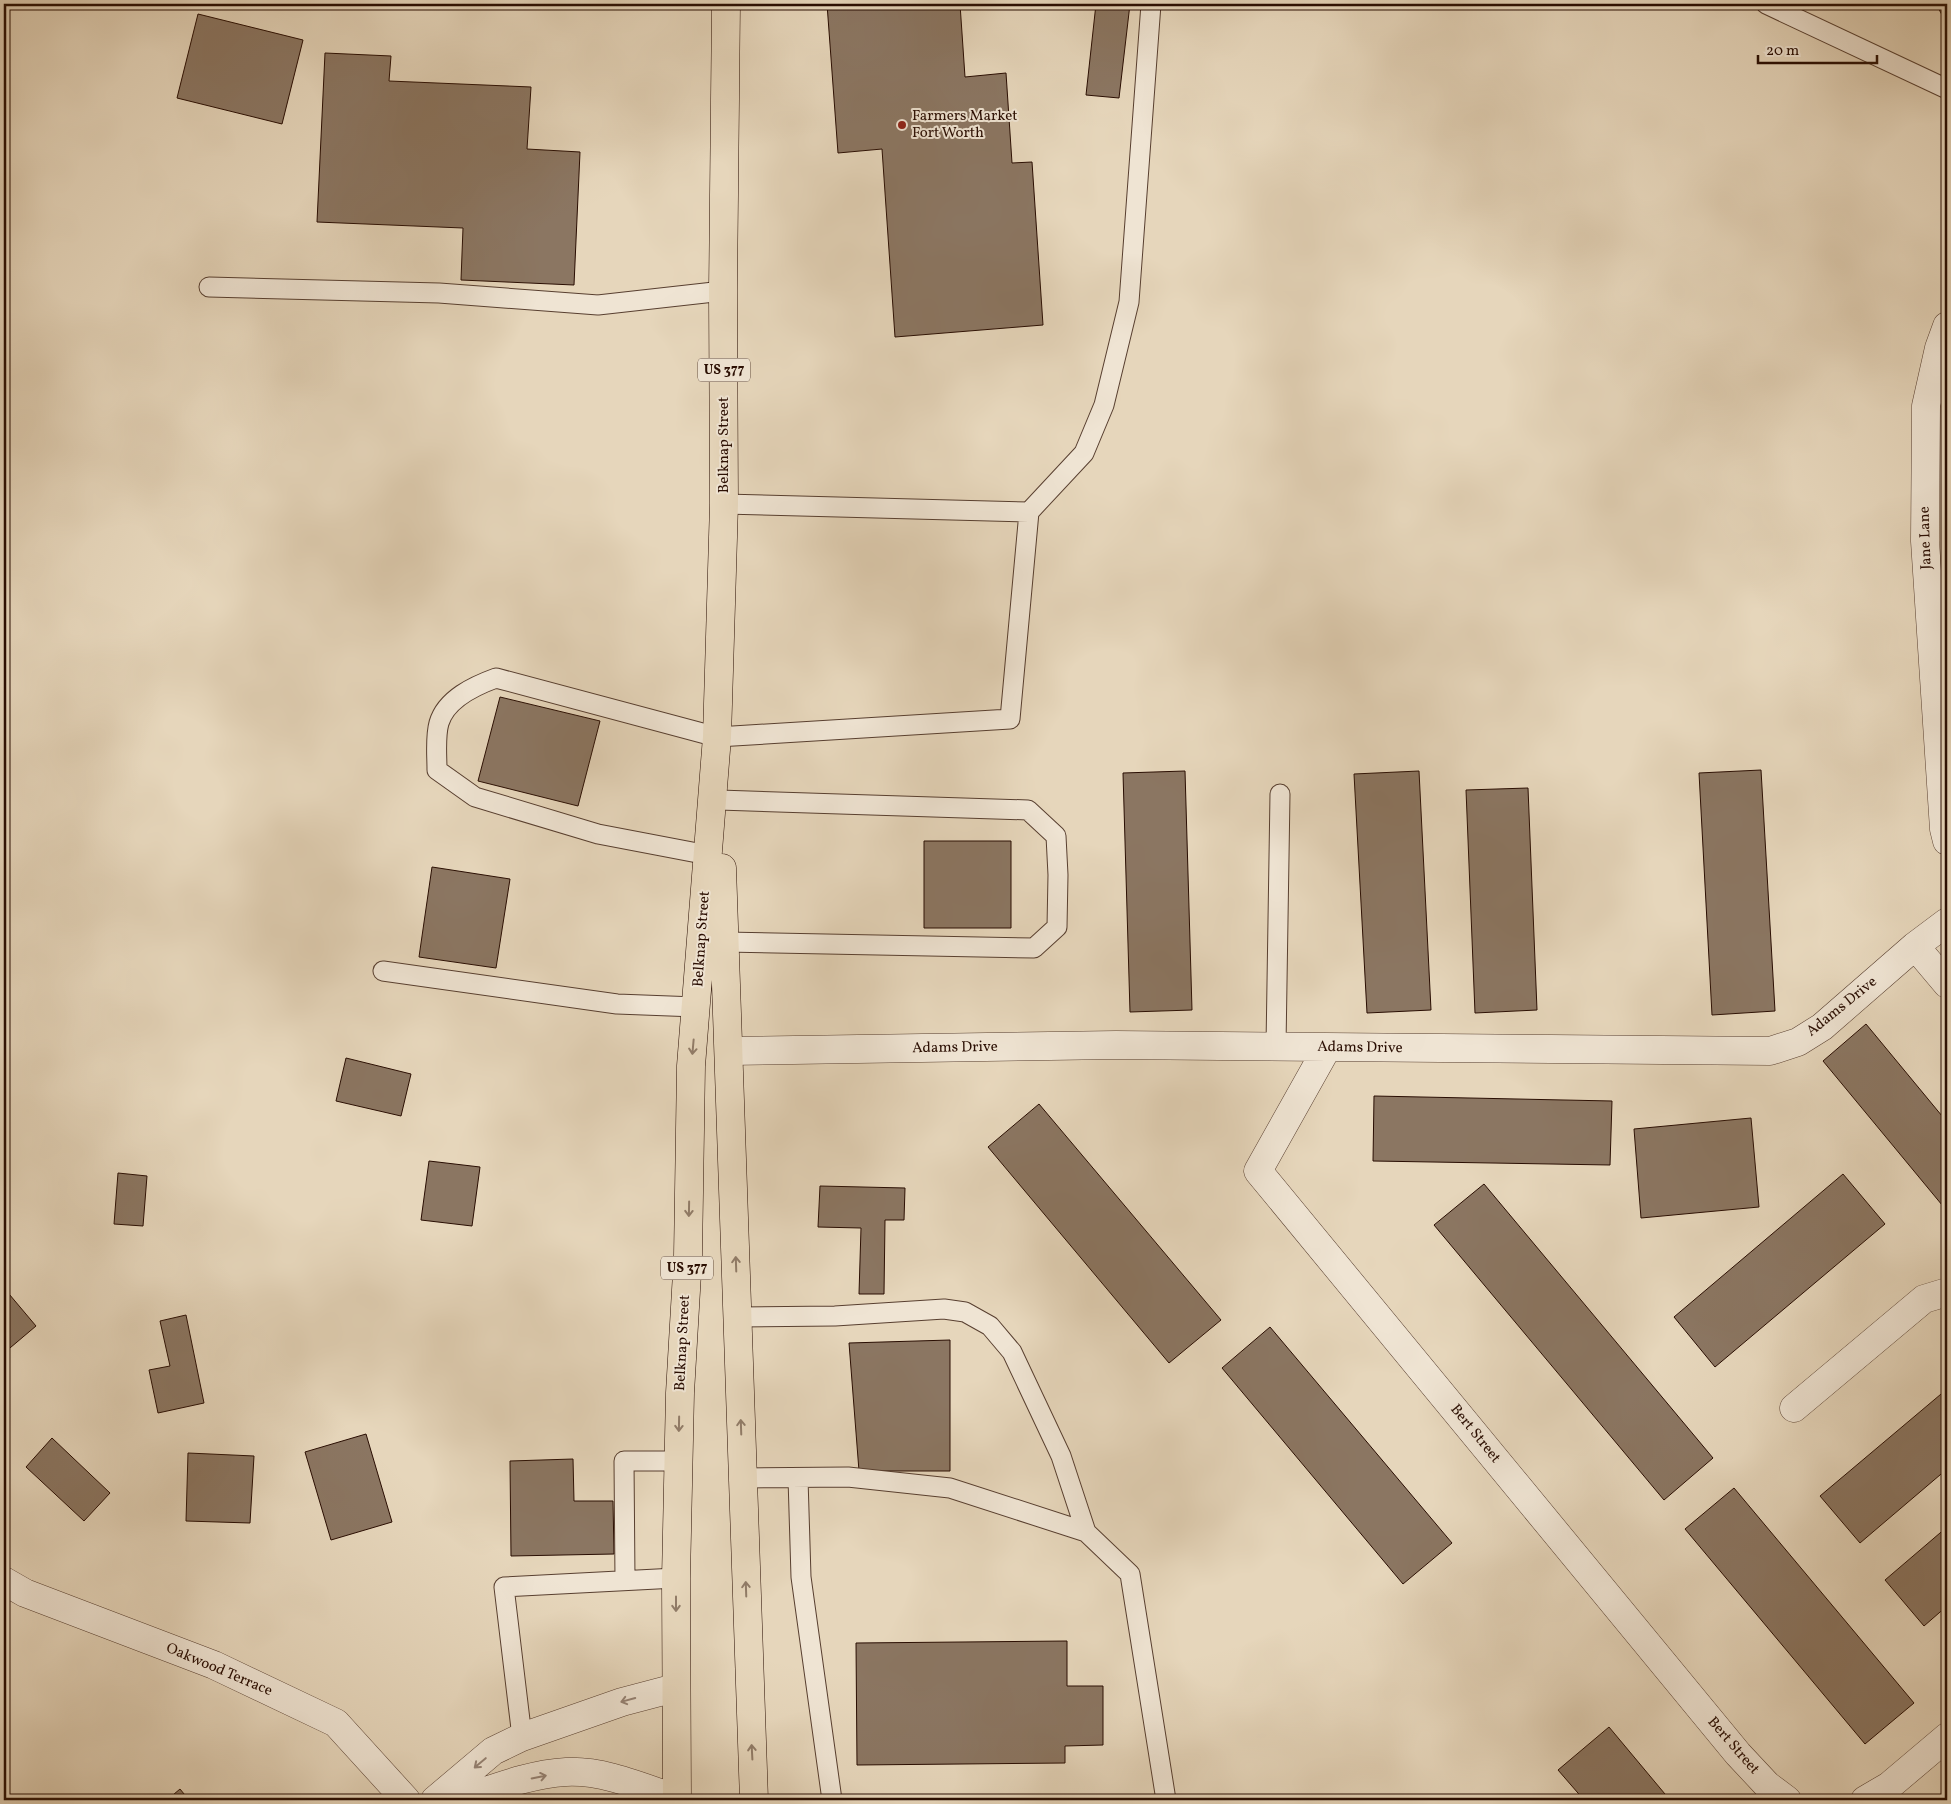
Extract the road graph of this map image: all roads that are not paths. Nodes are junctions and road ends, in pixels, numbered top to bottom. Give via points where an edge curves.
1 (726, 4) edge
2 (1151, 4) edge
3 (1766, 4) edge
4 (1947, 89) edge
5 (209, 287) dead end
6 (724, 292) junction
7 (1947, 326) edge
8 (724, 504) junction
9 (1029, 512) junction
10 (716, 737) junction
11 (1280, 794) dead end
12 (719, 800) junction
13 (1947, 841) edge
14 (708, 855) junction
15 (1947, 922) edge
16 (725, 942) junction
17 (1915, 946) junction
18 (383, 972) dead end
19 (1941, 976) edge
20 (696, 1007) junction
21 (1276, 1046) junction
22 (1327, 1048) junction
23 (730, 1051) junction
24 (1947, 1292) edge
25 (738, 1317) junction
26 (1794, 1408) dead end
27 (679, 1461) junction
28 (742, 1478) junction
29 (798, 1478) junction
30 (1086, 1532) junction
31 (676, 1578) junction
32 (625, 1580) junction
33 (4, 1581) edge
34 (675, 1688) junction
35 (522, 1737) junction
36 (1947, 1737) edge
37 (406, 1800) edge
38 (435, 1800) edge
39 (459, 1800) edge
40 (677, 1800) edge
41 (754, 1800) edge
42 (832, 1800) edge
43 (1166, 1800) edge
44 (1787, 1800) edge
45 (1865, 1800) edge

1 - 6 main road, Belknap Street / US 377
2 - 9 lane via 1129,302 1106,395 1084,454
3 - 4 lane
5 - 6 lane via 439,294 598,305
6 - 8 main road, Belknap Street / US 377
7 - 13 street, Jane Lane via 1926,406 1925,532
8 - 9 lane
8 - 10 main road, Belknap Street / US 377
9 - 10 lane via 1010,720
10 - 12 main road, Belknap Street / US 377
10 - 14 main road, Belknap Street / US 377
10 - 14 lane via 496,678 473,686 450,705 439,722 437,742 437,770 475,797 598,834
11 - 21 lane
12 - 16 main road, Belknap Street / US 377
12 - 16 lane via 1028,810 1056,836 1058,875 1057,927 1034,948
14 - 20 main road, Belknap Street / US 377
15 - 17 street, Adams Drive
16 - 23 main road, Belknap Street / US 377
17 - 19 street
17 - 22 street, Adams Drive via 1822,1027 1798,1042 1770,1051
18 - 20 lane via 617,1004
20 -> 27 main road, Belknap Street / US 377 via 691,1066 688,1256
21 - 22 street, Adams Drive
21 - 23 street, Adams Drive
22 - 44 street, Bert Street via 1258,1171 1738,1754 1767,1786
25 -> 23 main road, Belknap Street / US 377
24 - 26 street via 1924,1299
28 -> 25 main road, Belknap Street / US 377
25 - 30 lane via 835,1316 944,1309 965,1312 990,1326 1012,1352 1056,1448
27 - 31 main road, Belknap Street / US 377
27 - 32 lane via 624,1461
28 - 29 lane
41 -> 28 main road, Belknap Street / US 377
29 - 30 lane via 848,1477 950,1488
29 - 42 lane via 801,1577
30 - 43 lane via 1130,1574
31 - 32 lane
31 -> 34 main road, Belknap Street / US 377
32 - 35 lane via 504,1587
33 - 37 street, Oakwood Terrace via 25,1593 214,1664 336,1723
34 -> 35 street via 622,1702
34 - 40 main road, Belknap Street / US 377
35 -> 38 street via 493,1752
36 - 45 street via 1889,1786
39 -> 40 street via 512,1782 566,1772 597,1774

